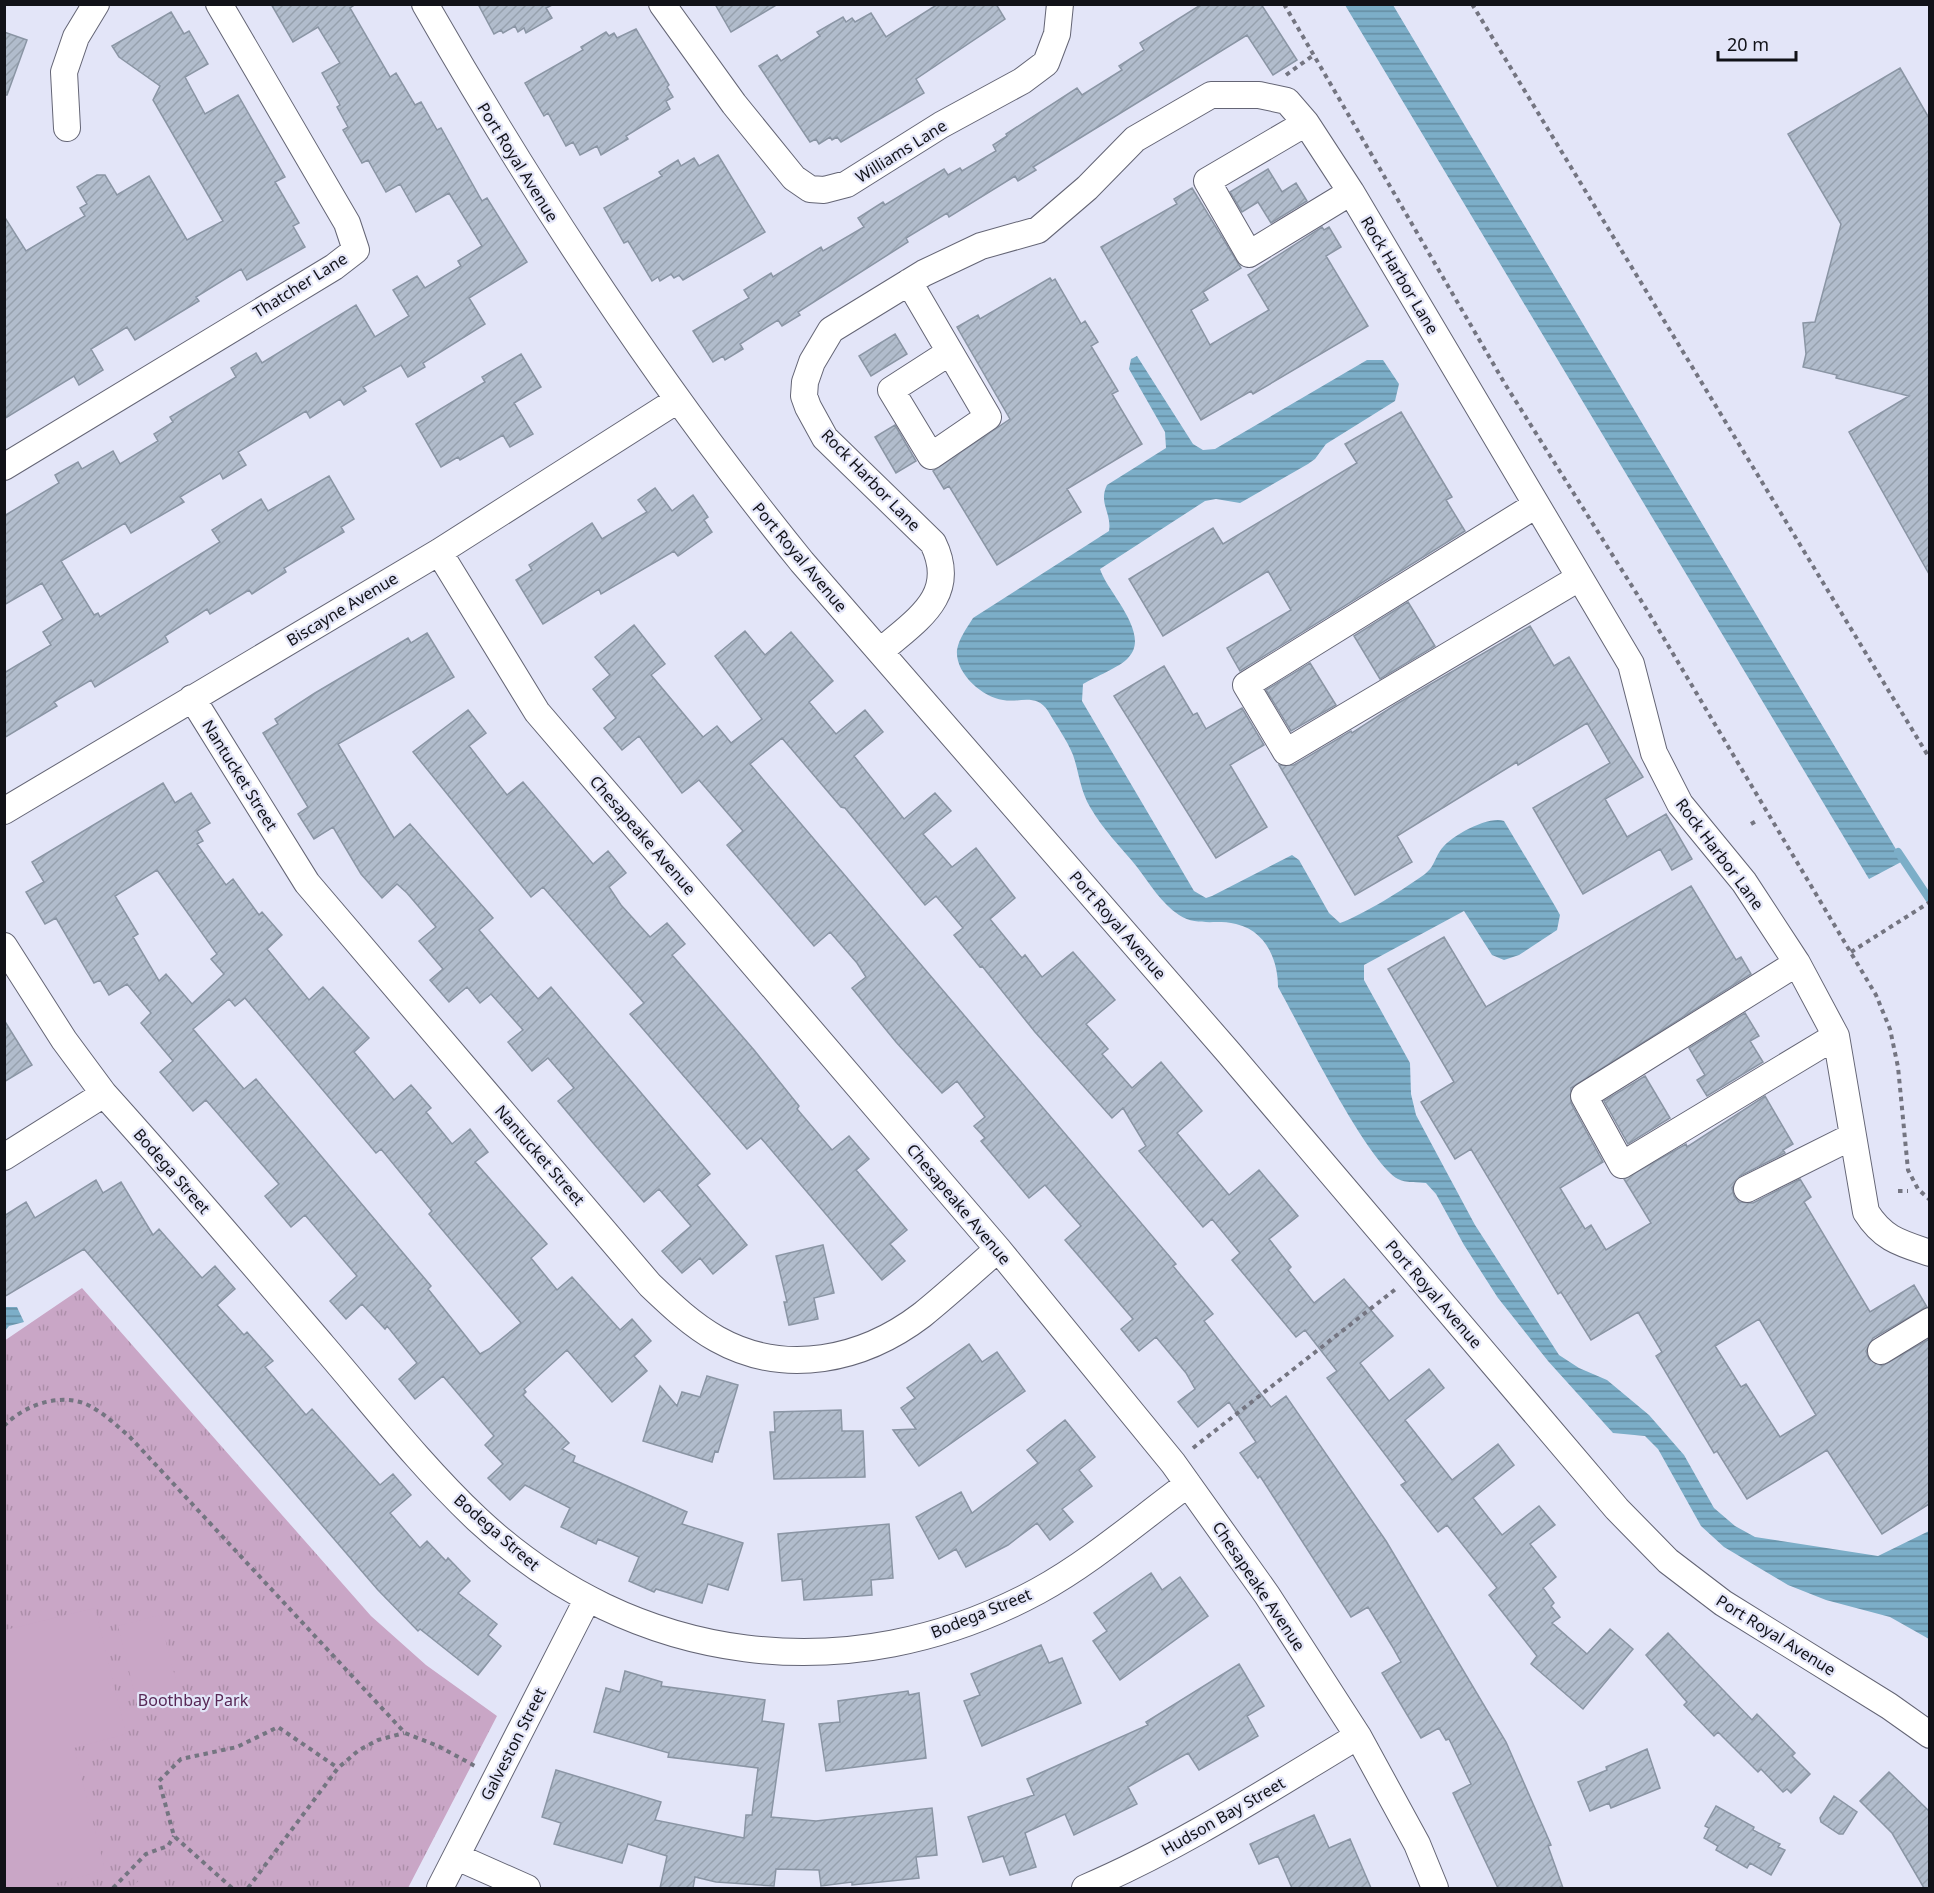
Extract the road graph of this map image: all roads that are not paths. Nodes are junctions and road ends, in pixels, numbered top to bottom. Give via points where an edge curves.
1 (96, 4) edge
2 (219, 4) edge
3 (425, 4) edge
4 (662, 4) edge
5 (1060, 4) edge
6 (1306, 123) junction
7 (67, 128) dead end
8 (1351, 192) junction
9 (909, 282) junction
10 (950, 352) dead end
11 (676, 401) junction
12 (4, 466) edge
13 (1536, 505) junction
14 (439, 552) junction
15 (1579, 578) junction
16 (881, 651) junction
17 (192, 698) junction
18 (4, 811) edge
19 (4, 946) edge
20 (1797, 963) junction
21 (1836, 1036) junction
22 (104, 1094) junction
23 (1853, 1136) junction
24 (4, 1157) edge
25 (1747, 1189) dead end
26 (998, 1249) junction
27 (1929, 1253) edge
28 (1929, 1321) edge
29 (1881, 1351) dead end
30 (1188, 1484) junction
31 (587, 1600) junction
32 (1929, 1735) edge
33 (1358, 1736) junction
34 (457, 1857) junction
35 (440, 1888) edge
36 (527, 1888) edge
37 (1084, 1888) edge
38 (1435, 1888) edge

1 - 7 street via 76,37 64,72
2 - 12 street, Thatcher Lane via 347,223 356,250
3 - 11 street, Port Royal Avenue via 544,206
4 - 5 street, Williams Lane via 734,104 794,178 810,189 824,190 848,184 1046,63 1057,34
6 - 8 street, Rock Harbor Lane
6 - 8 street via 1207,181 1249,254
6 - 9 street, Rock Harbor Lane via 1287,101 1259,94 1211,95 1135,139 1038,230 981,246
8 - 13 street, Rock Harbor Lane
9 - 10 street
9 - 16 street, Rock Harbor Lane via 831,330 805,382 804,396 825,438 933,543 940,560 938,594 928,609
11 - 14 street, Biscayne Avenue
11 - 16 street, Port Royal Avenue via 788,544
13 - 15 street, Rock Harbor Lane
13 - 15 street via 1246,685 1286,752
14 - 17 street, Biscayne Avenue
14 - 26 street, Chesapeake Avenue via 537,712
15 - 20 street, Rock Harbor Lane via 1631,664 1654,753 1680,804 1744,882
16 - 32 street, Port Royal Avenue via 1617,1509 1668,1561 1723,1603
17 - 18 street, Biscayne Avenue
17 - 26 street, Nantucket Street via 307,883 650,1285 700,1328 747,1352 789,1361 839,1356 879,1340 921,1315
19 - 22 street, Bodega Street
20 - 21 street, Rock Harbor Lane
20 - 21 street via 1584,1096 1622,1165
21 - 23 street, Rock Harbor Lane
22 - 24 street
22 - 31 street, Bodega Street via 449,1490 512,1547
23 - 25 street
23 - 27 street, Rock Harbor Lane via 1866,1212 1877,1229 1894,1241
26 - 30 street, Chesapeake Avenue
28 - 29 street
30 - 31 street, Bodega Street via 1039,1590 926,1636 857,1651 726,1646 659,1630
30 - 33 street, Chesapeake Avenue via 1267,1594
31 - 34 street, Galveston Street
33 - 37 street, Hudson Bay Street via 1205,1829
33 - 38 street, Chesapeake Avenue via 1417,1844
34 - 35 street, Galveston Street
34 - 36 street

